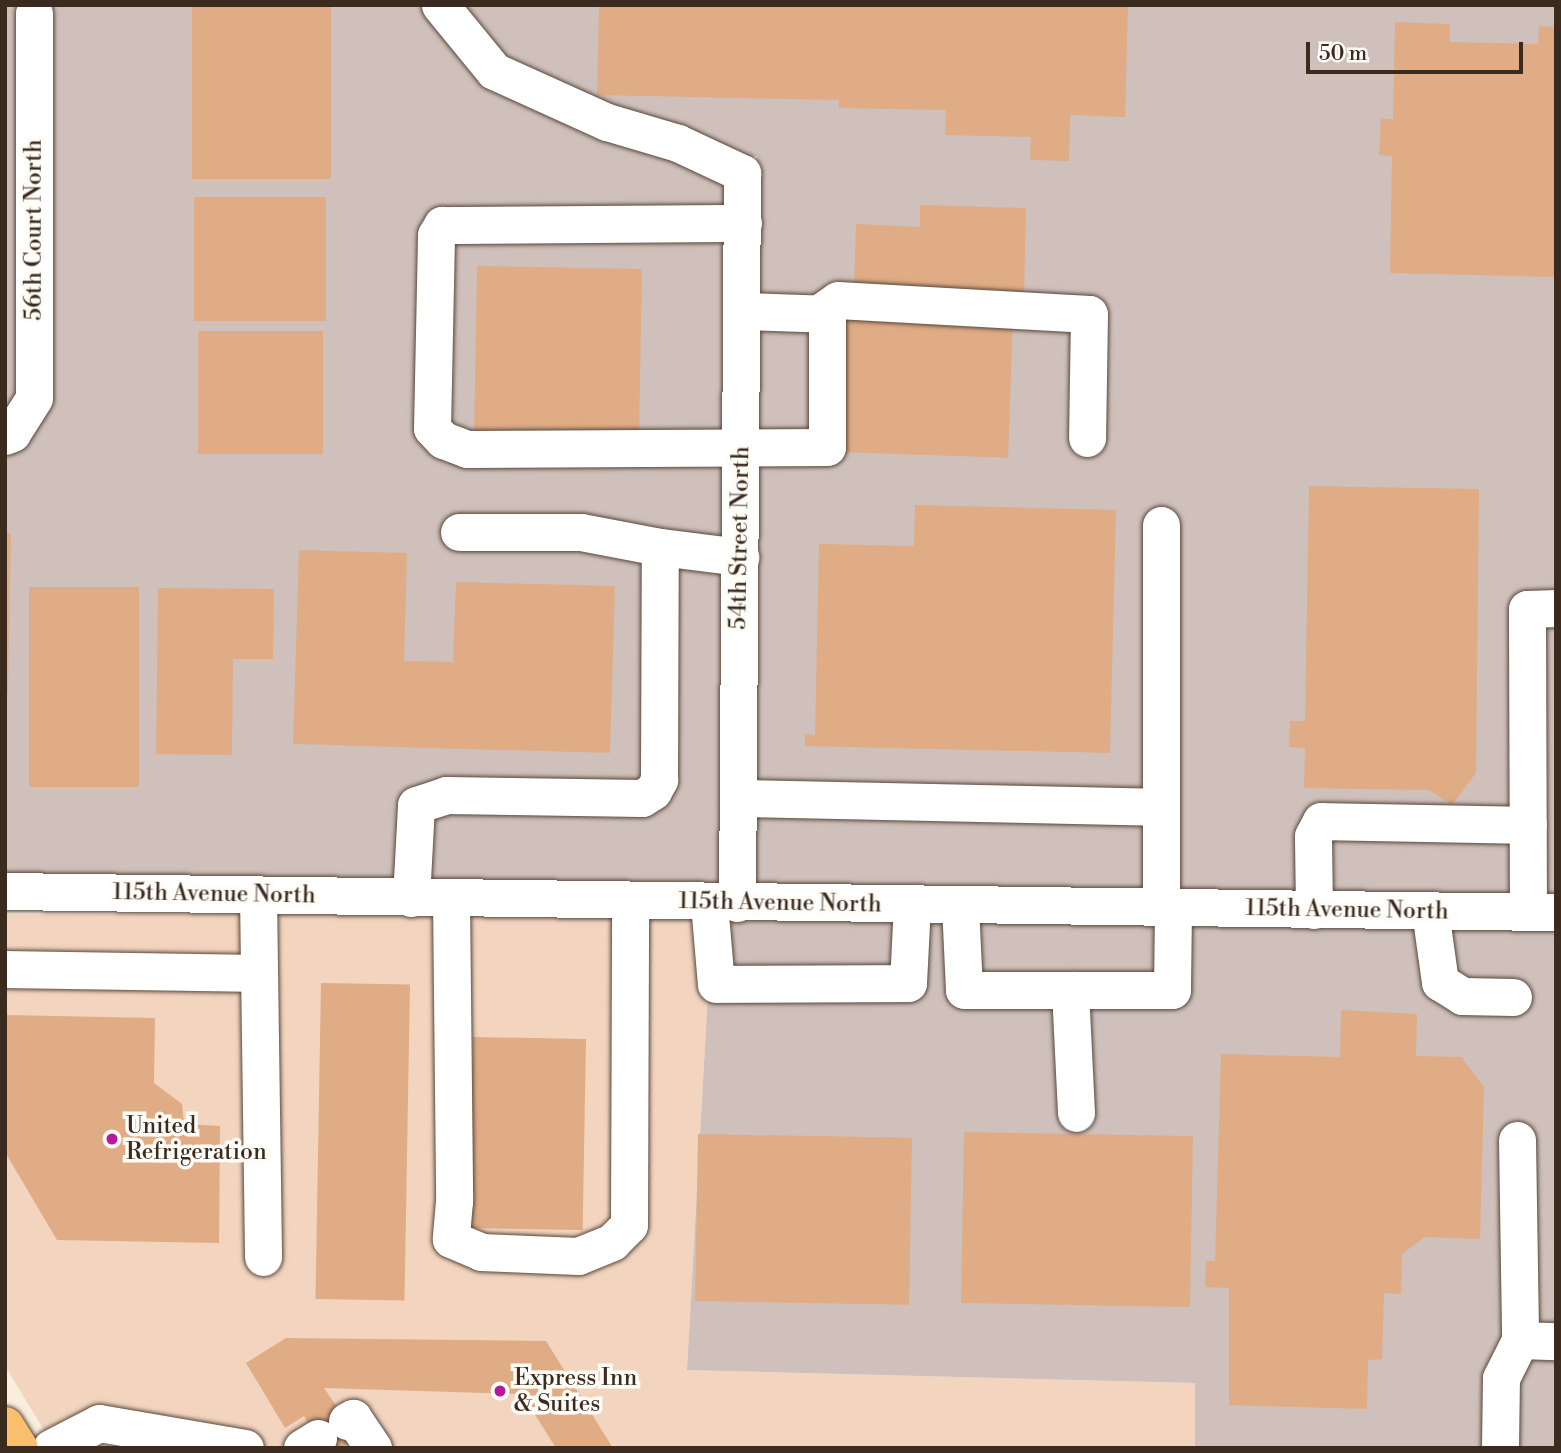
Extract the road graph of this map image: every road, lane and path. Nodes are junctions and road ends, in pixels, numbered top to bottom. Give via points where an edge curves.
1 (440, 5) edge
2 (25, 30) edge
3 (20, 142) edge
4 (743, 222) junction
5 (20, 229) edge
6 (742, 311) junction
7 (818, 314) junction
8 (5, 436) edge
9 (1087, 438) dead end
10 (741, 449) junction
11 (1161, 525) dead end
12 (459, 532) dead end
13 (660, 547) junction
14 (740, 557) junction
15 (1556, 608) edge
16 (738, 798) junction
17 (1161, 807) junction
18 (1528, 825) junction
19 (5, 891) edge
20 (258, 895) junction
21 (411, 898) junction
22 (451, 898) junction
23 (630, 901) junction
24 (723, 903) junction
25 (912, 905) junction
26 (960, 905) junction
27 (1167, 908) junction
28 (1314, 910) junction
29 (1430, 911) junction
30 (1542, 912) edge
31 (5, 969) edge
32 (259, 973) junction
33 (1070, 990) junction
34 (1513, 997) dead end
35 (1076, 1112) dead end
36 (1517, 1140) dead end
37 (263, 1257) dead end
38 (1538, 1340) edge
39 (5, 1426) edge
40 (323, 1436) edge
41 (128, 1438) edge
42 (19, 1448) edge
43 (51, 1448) edge
44 (244, 1448) edge
45 (373, 1448) edge
46 (1500, 1448) edge

1 - 4 street, 54th Street North via 495,71 607,122 678,143 742,173
2 - 3 street, 56th Court North
3 - 5 street, 56th Court North
4 - 6 street, 54th Street North
4 - 10 street via 442,225 436,234 432,428 443,440 467,449
5 - 8 street, 56th Court North via 34,398 12,433
6 - 7 street
6 - 10 street, 54th Street North
7 - 9 street via 838,300 1090,314
7 - 10 street via 827,314 827,447
10 - 14 street, 54th Street North
11 - 17 street
12 - 13 street via 581,532
13 - 14 street
13 - 21 street via 659,780 653,791 642,798 446,795 416,805
14 - 16 street, 54th Street North
15 - 18 street via 1527,609
16 - 17 street
16 - 24 street, 54th Street North
17 - 27 street
18 - 28 street via 1321,821 1313,836
18 - 30 street
19 - 20 street, 115th Avenue North
20 - 21 street, 115th Avenue North
20 - 32 street
21 - 22 street, 115th Avenue North
22 - 23 street, 115th Avenue North
22 - 23 street via 454,1200 450,1239 481,1252 578,1256 612,1242 629,1225
23 - 24 street, 115th Avenue North
24 - 25 street, 115th Avenue North
24 - 25 street, 54th Street North via 716,984 908,983
25 - 26 street, 115th Avenue North
26 - 27 street, 115th Avenue North
26 - 33 street via 964,990
27 - 28 street, 115th Avenue North
27 - 33 street via 1172,990
28 - 29 street, 115th Avenue North
29 - 30 street, 115th Avenue North
29 - 34 street via 1440,982 1462,996
31 - 32 street
32 - 37 street
33 - 35 street
36 - 38 street
38 - 46 street via 1501,1378
39 - 42 main road
40 - 45 street via 353,1418
41 - 43 street via 99,1423
41 - 44 street

